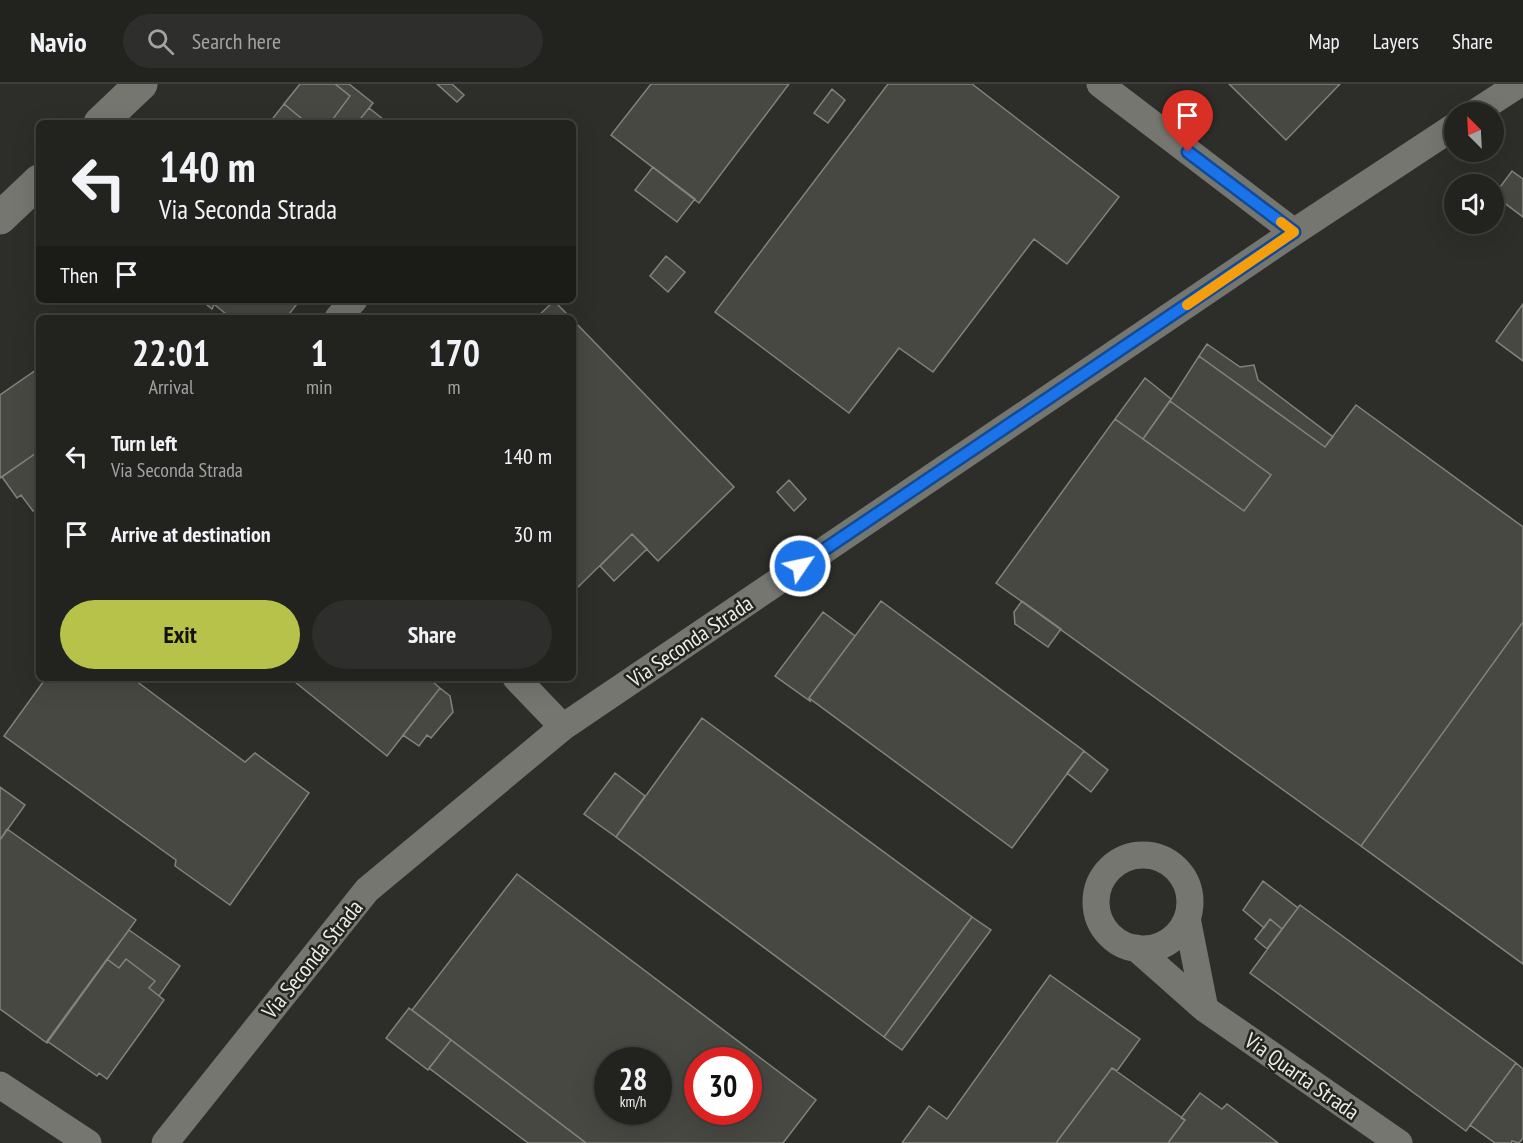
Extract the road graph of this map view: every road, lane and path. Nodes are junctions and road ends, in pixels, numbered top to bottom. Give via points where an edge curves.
1 (141, 84) edge
2 (1100, 84) edge
3 (1519, 84) edge
4 (1491, 102) edge
5 (103, 120) edge
6 (1444, 133) edge
7 (36, 184) edge
8 (0, 218) edge
9 (1294, 232) junction
10 (351, 303) edge
11 (341, 315) edge
12 (519, 681) edge
13 (563, 727) junction
14 (1187, 918) junction
15 (1136, 948) junction
16 (1205, 1009) junction
17 (0, 1085) edge
18 (88, 1143) edge
19 (165, 1143) edge
20 (1399, 1143) edge

1 - 5 main road
2 - 9 street
3 - 4 street
6 - 9 street, Via Seconda Strada
7 - 8 main road
9 - 13 street, Via Seconda Strada
10 - 11 street
12 - 13 street
13 - 19 street, Via Seconda Strada via 367,890
14 - 15 street via 1179,932 1166,942
14 - 15 street, Via Quarta Strada via 1188,886 1180,872 1153,856 1136,855 1122,860 1101,880 1096,909 1110,935
14 - 16 street, Via Quarta Strada
15 - 16 street, Via Quarta Strada
16 - 20 street, Via Quarta Strada
17 - 18 street

